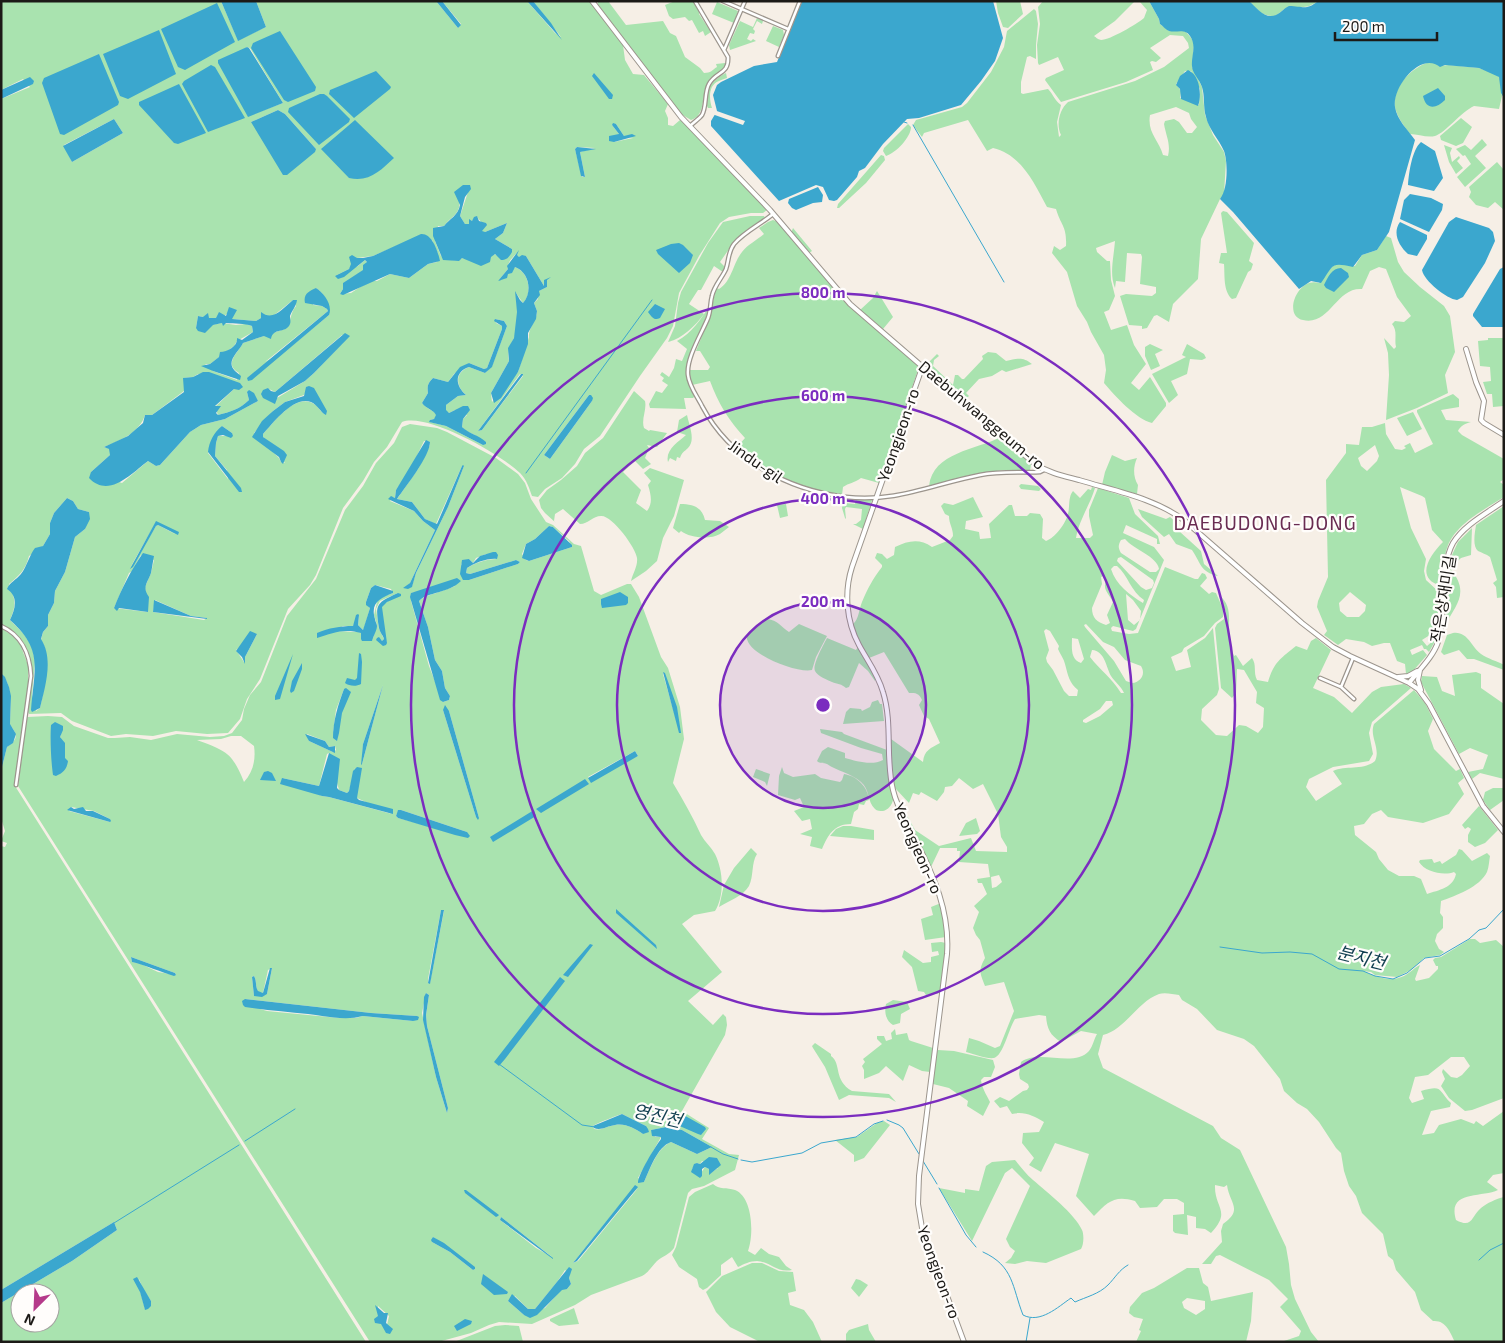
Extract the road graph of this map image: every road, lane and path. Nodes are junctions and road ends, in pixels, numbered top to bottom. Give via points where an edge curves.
1 (592, 1) edge
2 (695, 1) edge
3 (723, 1) edge
4 (745, 1) edge
5 (800, 1) edge
6 (742, 9) junction
7 (788, 29) junction
8 (724, 50) junction
9 (778, 56) dead end
10 (690, 126) junction
11 (773, 214) junction
12 (1466, 349) dead end
13 (923, 365) junction
14 (1504, 434) edge
15 (1044, 469) junction
16 (876, 499) junction
17 (1504, 501) edge
18 (1, 626) edge
19 (1353, 658) junction
20 (1421, 668) junction
21 (1395, 676) junction
22 (1320, 678) dead end
23 (1409, 683) junction
24 (1341, 688) junction
25 (1422, 694) junction
26 (1354, 699) dead end
27 (16, 785) dead end
28 (1504, 832) edge
29 (964, 1342) edge

1 - 10 street, Daebuhwanggeum-ro
2 - 8 street
3 - 6 street
4 - 6 street
5 - 7 street
6 - 7 street
6 - 8 street
7 - 9 street
8 - 10 street via 728,57 727,67 707,87 702,114
10 - 11 street, Daebuhwanggeum-ro
11 - 13 street, Daebuhwanggeum-ro via 850,304
11 - 16 street, Jindu-gil via 738,240 730,250 726,269 712,293 710,312 689,364 691,385 722,436 768,472 800,487 843,497
12 - 14 street via 1484,401 1481,420
13 - 15 street, Daebuhwanggeum-ro
13 - 16 street, Yeongjeon-ro
15 - 16 street, Jindu-gil via 1040,472 980,474
15 - 19 street, Daebuhwanggeum-ro via 1145,500 1170,511 1314,633
16 - 29 street, Yeongjeon-ro via 850,573 848,607 856,638 885,698 894,793 933,876 945,916 947,954 918,1198 924,1234
17 - 20 street, 작은상재미길 via 1465,529 1454,543 1448,559 1438,639
18 - 27 street via 22,644 30,666
19 - 21 street, Daebuhwanggeum-ro
19 - 24 street
20 - 21 street via 1408,676
20 - 23 street, 작은상재미길
20 - 25 street via 1418,682
21 - 23 street, Daebuhwanggeum-ro
22 - 24 street
23 - 25 street, Daebuhwanggeum-ro
24 - 26 street
25 - 28 street, Daebuhwanggeum-ro via 1483,806

